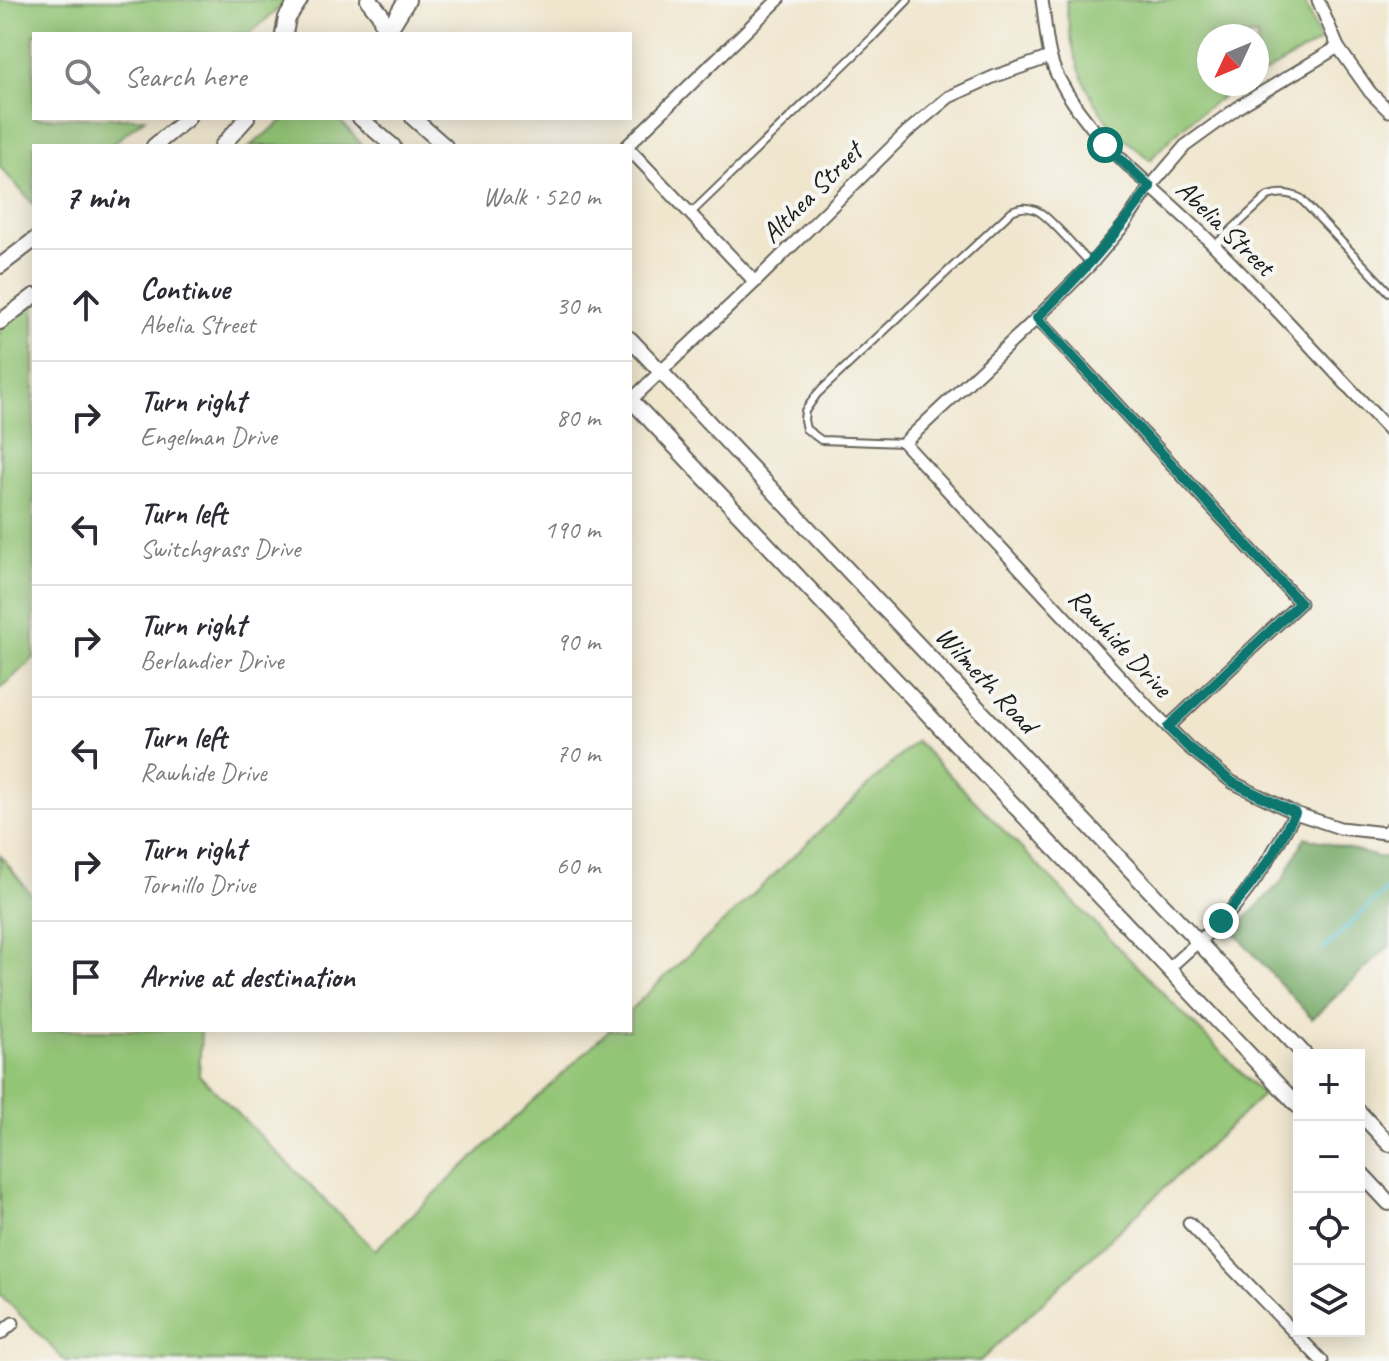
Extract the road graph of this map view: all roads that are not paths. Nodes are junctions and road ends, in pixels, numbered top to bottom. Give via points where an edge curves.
1 (279, 0) edge
2 (299, 0) edge
3 (369, 0) edge
4 (407, 0) edge
5 (778, 0) edge
6 (908, 0) edge
7 (1042, 0) edge
8 (1318, 0) edge
9 (284, 29) edge
10 (385, 32) edge
11 (387, 32) edge
12 (1338, 47) junction
13 (1050, 57) junction
14 (1389, 111) edge
15 (186, 120) edge
16 (245, 120) edge
17 (362, 120) edge
18 (415, 120) edge
19 (156, 144) edge
20 (224, 144) edge
21 (391, 144) edge
22 (443, 144) edge
23 (632, 145) edge
24 (632, 151) edge
25 (1150, 187) junction
26 (691, 213) junction
27 (32, 242) edge
28 (1214, 246) junction
29 (1091, 264) junction
30 (0, 266) edge
31 (755, 282) junction
32 (1389, 292) edge
33 (32, 298) edge
34 (1037, 318) junction
35 (0, 322) edge
36 (632, 341) edge
37 (661, 372) junction
38 (632, 398) edge
39 (632, 400) edge
40 (1389, 430) edge
41 (904, 443) junction
42 (1168, 727) junction
43 (1295, 813) junction
44 (1387, 831) edge
45 (1198, 941) junction
46 (1168, 969) junction
47 (1299, 1049) edge
48 (1293, 1101) edge
49 (1365, 1118) edge
50 (1389, 1144) edge
51 (1365, 1177) edge
52 (1389, 1203) edge
53 (1189, 1223) dead end
54 (13, 1323) dead end
55 (0, 1334) edge
56 (1322, 1361) edge

1 - 9 main road
2 - 9 main road
3 - 10 main road
4 - 11 main road
5 - 23 street
6 - 26 lane
7 - 13 street, Abelia Street
8 - 12 street
12 - 14 street
12 - 25 street via 1185,146
13 - 25 street, Abelia Street via 1081,115
13 - 31 street, Althea Street via 949,97
15 - 19 street
16 - 20 street
17 - 21 street
18 - 22 street
24 - 26 street
25 - 28 street, Abelia Street
25 - 29 street
26 - 31 street
27 - 30 street
28 - 32 lane via 1268,196 1292,194
28 - 40 street, Abelia Street
29 - 34 street
29 - 41 lane via 1042,214 1026,208 1012,211 805,411 806,429 821,440
31 - 37 street, Althea Street
33 - 35 street
34 - 41 street
34 - 42 street via 1300,603
36 - 37 street, Wilmeth Road
37 - 38 street, Althea Street
37 - 45 street, Wilmeth Road
39 - 46 street
41 - 42 street, Rawhide Drive
42 - 43 street, Rawhide Drive via 1232,782
43 - 44 street, Rawhide Drive via 1340,828
43 - 45 street via 1249,887
45 - 46 street
45 - 47 street, Wilmeth Road
46 - 48 street
49 - 50 street
51 - 52 street
53 - 56 street
54 - 55 street

